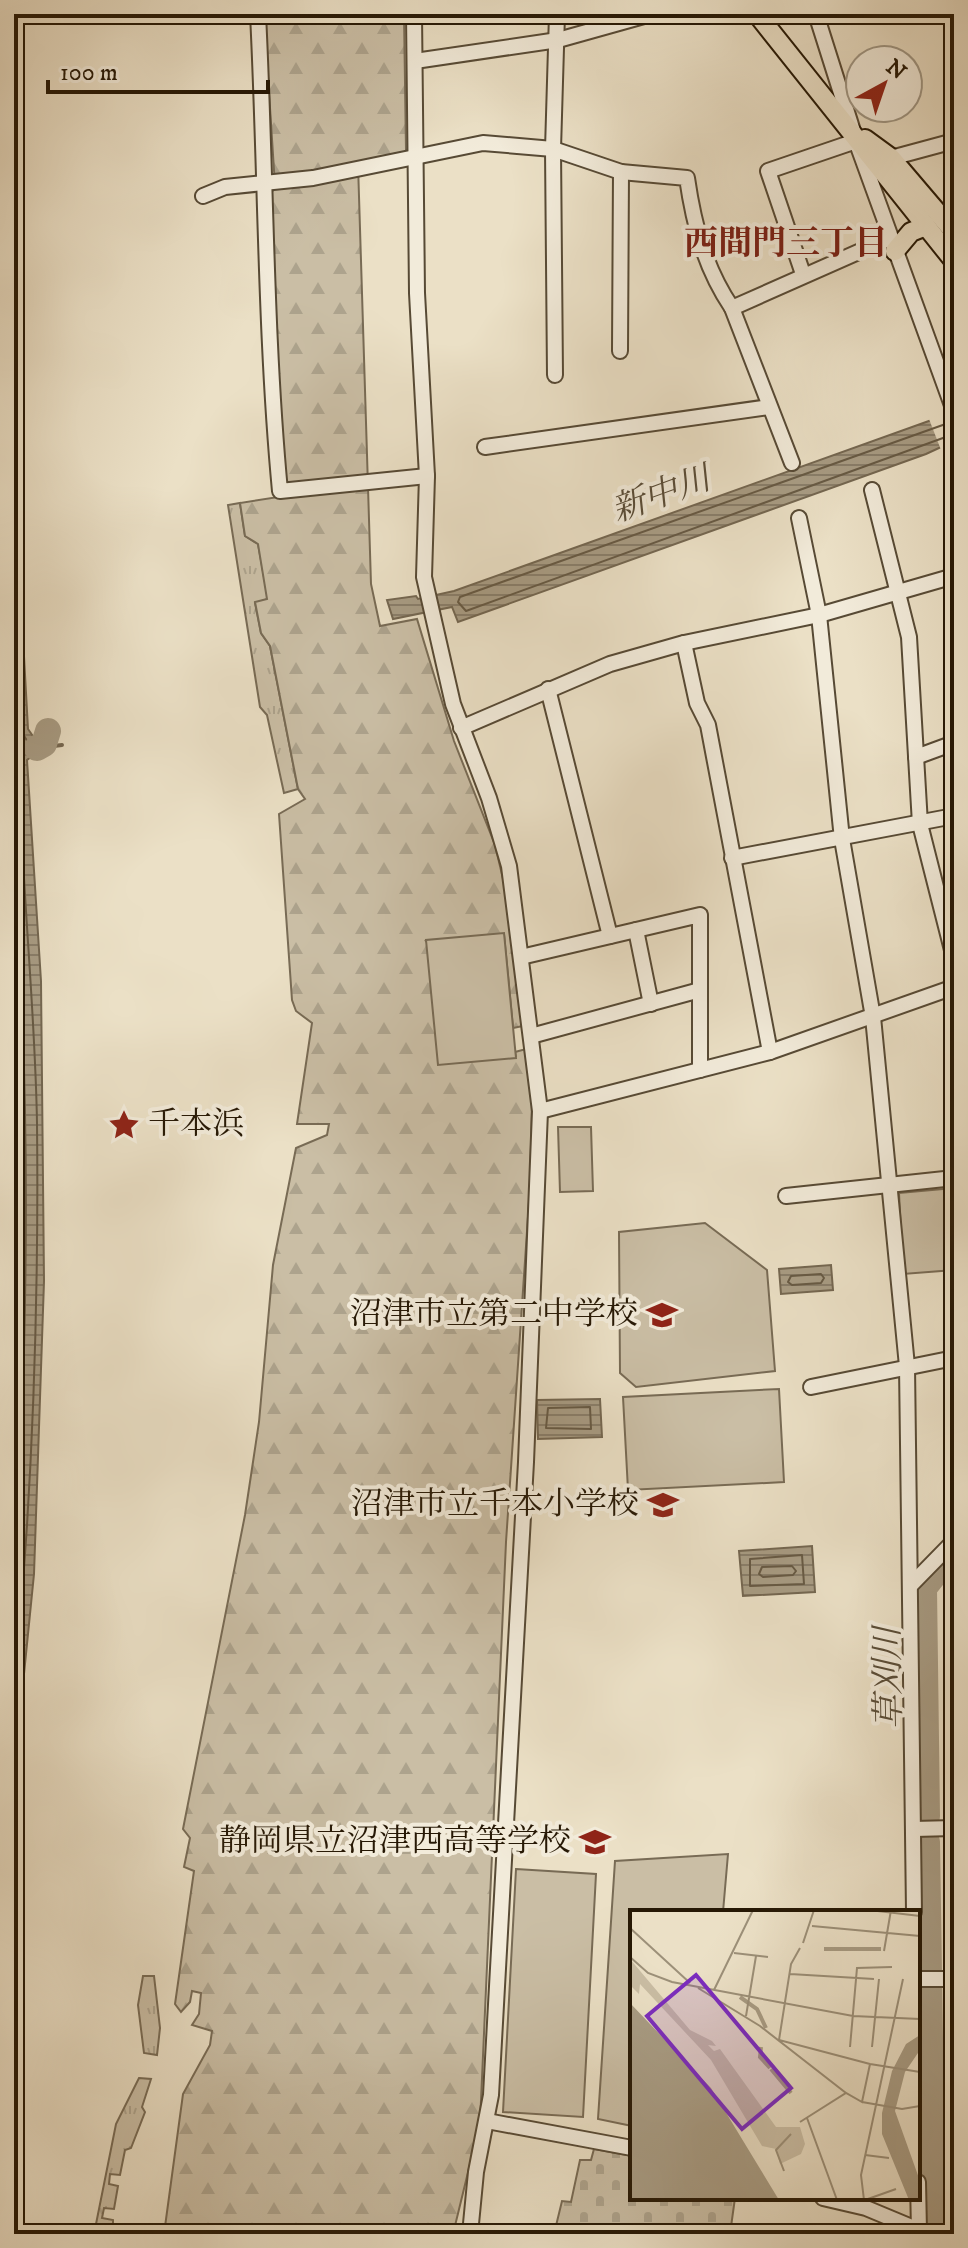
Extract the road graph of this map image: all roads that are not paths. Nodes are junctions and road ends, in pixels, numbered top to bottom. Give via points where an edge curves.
1 (258, 14) edge
2 (414, 14) edge
3 (557, 14) edge
4 (651, 14) edge
5 (757, 14) edge
6 (816, 14) edge
7 (558, 40) junction
8 (415, 61) junction
9 (855, 136) junction
10 (954, 141) edge
11 (553, 149) junction
12 (891, 158) junction
13 (415, 159) junction
14 (621, 172) junction
15 (267, 183) junction
16 (203, 196) dead end
17 (926, 226) junction
18 (954, 232) edge
19 (892, 244) junction
20 (954, 261) edge
21 (803, 274) junction
22 (732, 308) junction
23 (620, 351) dead end
24 (555, 375) dead end
25 (953, 405) edge
26 (769, 407) junction
27 (485, 447) dead end
28 (792, 463) dead end
29 (427, 476) junction
30 (872, 490) dead end
31 (799, 518) dead end
32 (954, 576) edge
33 (898, 593) junction
34 (819, 615) junction
35 (684, 643) junction
36 (548, 689) junction
37 (461, 728) junction
38 (954, 743) edge
39 (916, 757) junction
40 (954, 816) edge
41 (920, 824) junction
42 (842, 839) junction
43 (732, 858) junction
44 (636, 930) junction
45 (610, 936) junction
46 (521, 957) junction
47 (954, 958) edge
48 (954, 987) edge
49 (700, 990) junction
50 (651, 1004) junction
51 (873, 1017) junction
52 (531, 1036) junction
53 (770, 1052) junction
54 (700, 1070) junction
55 (540, 1111) junction
56 (954, 1178) edge
57 (890, 1185) junction
58 (786, 1196) dead end
59 (954, 1358) edge
60 (907, 1366) junction
61 (811, 1387) dead end
62 (954, 1541) edge
63 (910, 1586) junction
64 (954, 1828) edge
65 (914, 1829) junction
66 (914, 1910) edge
67 (920, 1979) edge
68 (954, 1979) edge
69 (487, 2121) junction
70 (630, 2148) edge
71 (832, 2200) edge
72 (918, 2200) edge
73 (919, 2231) junction
74 (470, 2234) edge
75 (951, 2234) edge

1 - 15 street
2 - 8 street
3 - 7 street
4 - 7 street
5 - 9 main road
6 - 9 street
7 - 8 street
7 - 11 street
8 - 13 street
9 - 12 main road
9 - 17 main road
9 - 19 street
9 - 21 street via 768,171
10 - 12 street
11 - 13 street via 483,143
11 - 14 street
11 - 24 street
12 - 18 main road
13 - 15 street
13 - 29 street
14 - 22 street via 687,178 695,232
14 - 23 street
15 - 16 street via 225,187
15 - 29 street via 267,351 280,491
17 - 19 main road
17 - 20 main road
19 - 21 street
19 - 25 street
21 - 22 street
22 - 26 street
26 - 27 street
26 - 28 street
29 - 37 street via 426,596
30 - 33 street
31 - 34 street
32 - 33 street
33 - 34 street
33 - 39 street via 909,637
34 - 35 street
34 - 42 street
35 - 36 street
35 - 43 street via 697,703 708,725
36 - 37 street
36 - 45 street
37 - 46 street via 509,866
38 - 39 street
39 - 41 street
40 - 41 street
41 - 42 street
41 - 47 street
42 - 43 street
42 - 51 street
43 - 53 street
44 - 45 street
44 - 49 street via 700,915
44 - 50 street
45 - 46 street
46 - 52 street
48 - 51 street
49 - 50 street
49 - 54 street
50 - 52 street
51 - 53 street
51 - 57 street
52 - 55 street
53 - 54 street
54 - 55 street
55 - 69 street
56 - 57 street
57 - 58 street
57 - 60 street
59 - 60 street
60 - 61 street
60 - 63 street
62 - 63 street
63 - 65 street
64 - 65 street
65 - 66 street
67 - 68 street
69 - 70 street
69 - 74 street
71 - 73 street
72 - 73 street
73 - 75 street

